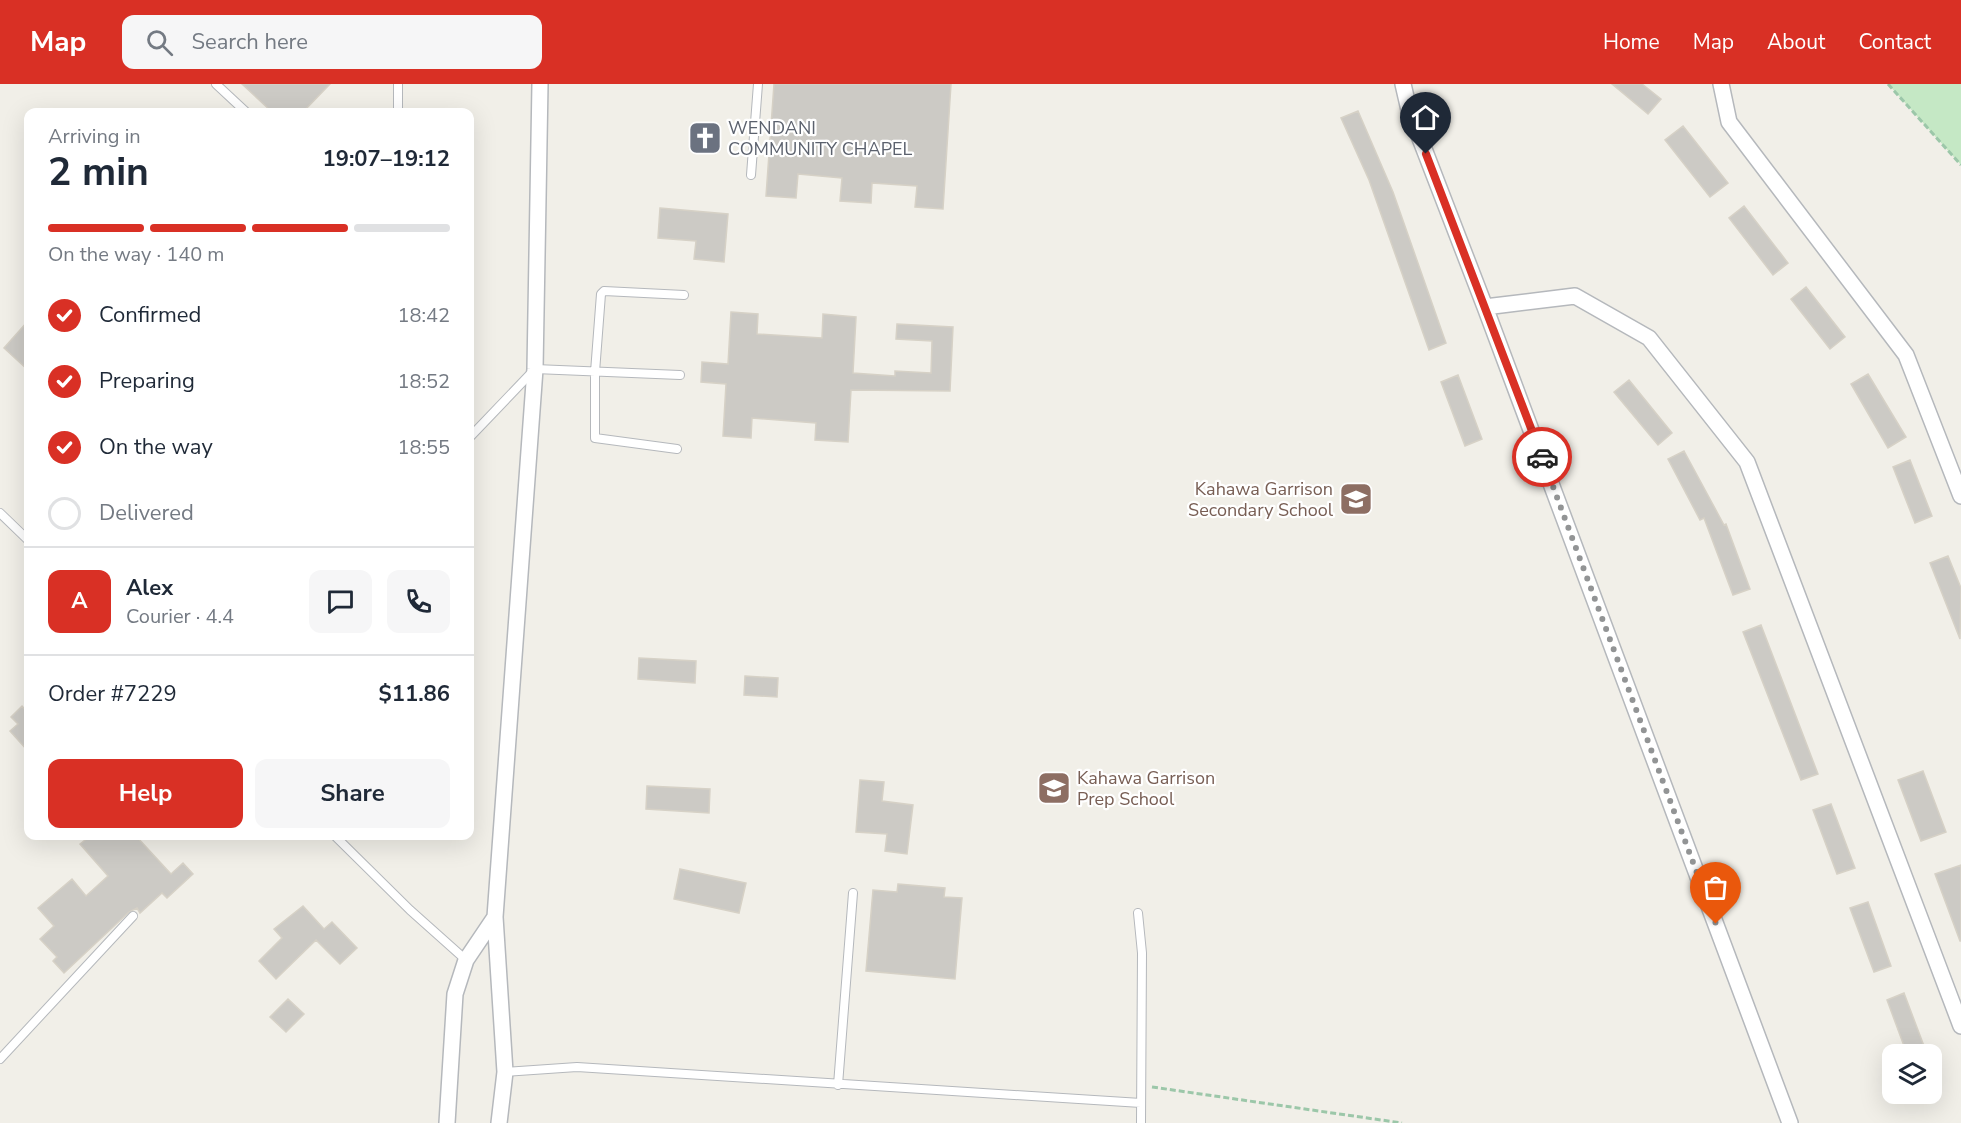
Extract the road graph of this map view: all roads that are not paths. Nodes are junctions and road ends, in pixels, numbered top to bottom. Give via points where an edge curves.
1 (216, 84) edge
2 (398, 84) edge
3 (540, 84) edge
4 (758, 84) edge
5 (1403, 84) edge
6 (1721, 84) edge
7 (242, 108) edge
8 (398, 108) edge
9 (751, 175) dead end
10 (684, 295) dead end
11 (1485, 307) junction
12 (535, 369) junction
13 (595, 372) junction
14 (680, 375) dead end
15 (474, 433) edge
16 (677, 449) dead end
17 (1961, 496) edge
18 (0, 513) edge
19 (24, 536) edge
20 (339, 840) edge
21 (853, 894) dead end
22 (1138, 913) dead end
23 (133, 916) dead end
24 (495, 917) junction
25 (466, 960) junction
26 (1961, 1026) edge
27 (0, 1059) edge
28 (505, 1072) junction
29 (838, 1085) junction
30 (1141, 1103) junction
31 (447, 1123) edge
32 (499, 1123) edge
33 (1140, 1123) edge
34 (1790, 1123) edge

1 - 7 lane
2 - 8 lane
3 - 12 street
4 - 9 lane
5 - 11 street via 1408,110
6 - 17 street via 1729,122 1906,355
10 - 13 lane via 604,291
11 - 26 street via 1575,296 1649,338 1747,462
11 - 34 street
12 - 13 lane
12 - 15 lane
12 - 24 street
13 - 14 lane
13 - 16 lane via 595,438
18 - 19 lane
20 - 25 lane
21 - 29 lane
22 - 30 lane via 1142,953
23 - 27 lane
24 - 25 street
24 - 28 street
25 - 31 street via 455,994
28 - 29 lane via 577,1067
28 - 32 street
29 - 30 lane
30 - 33 lane

